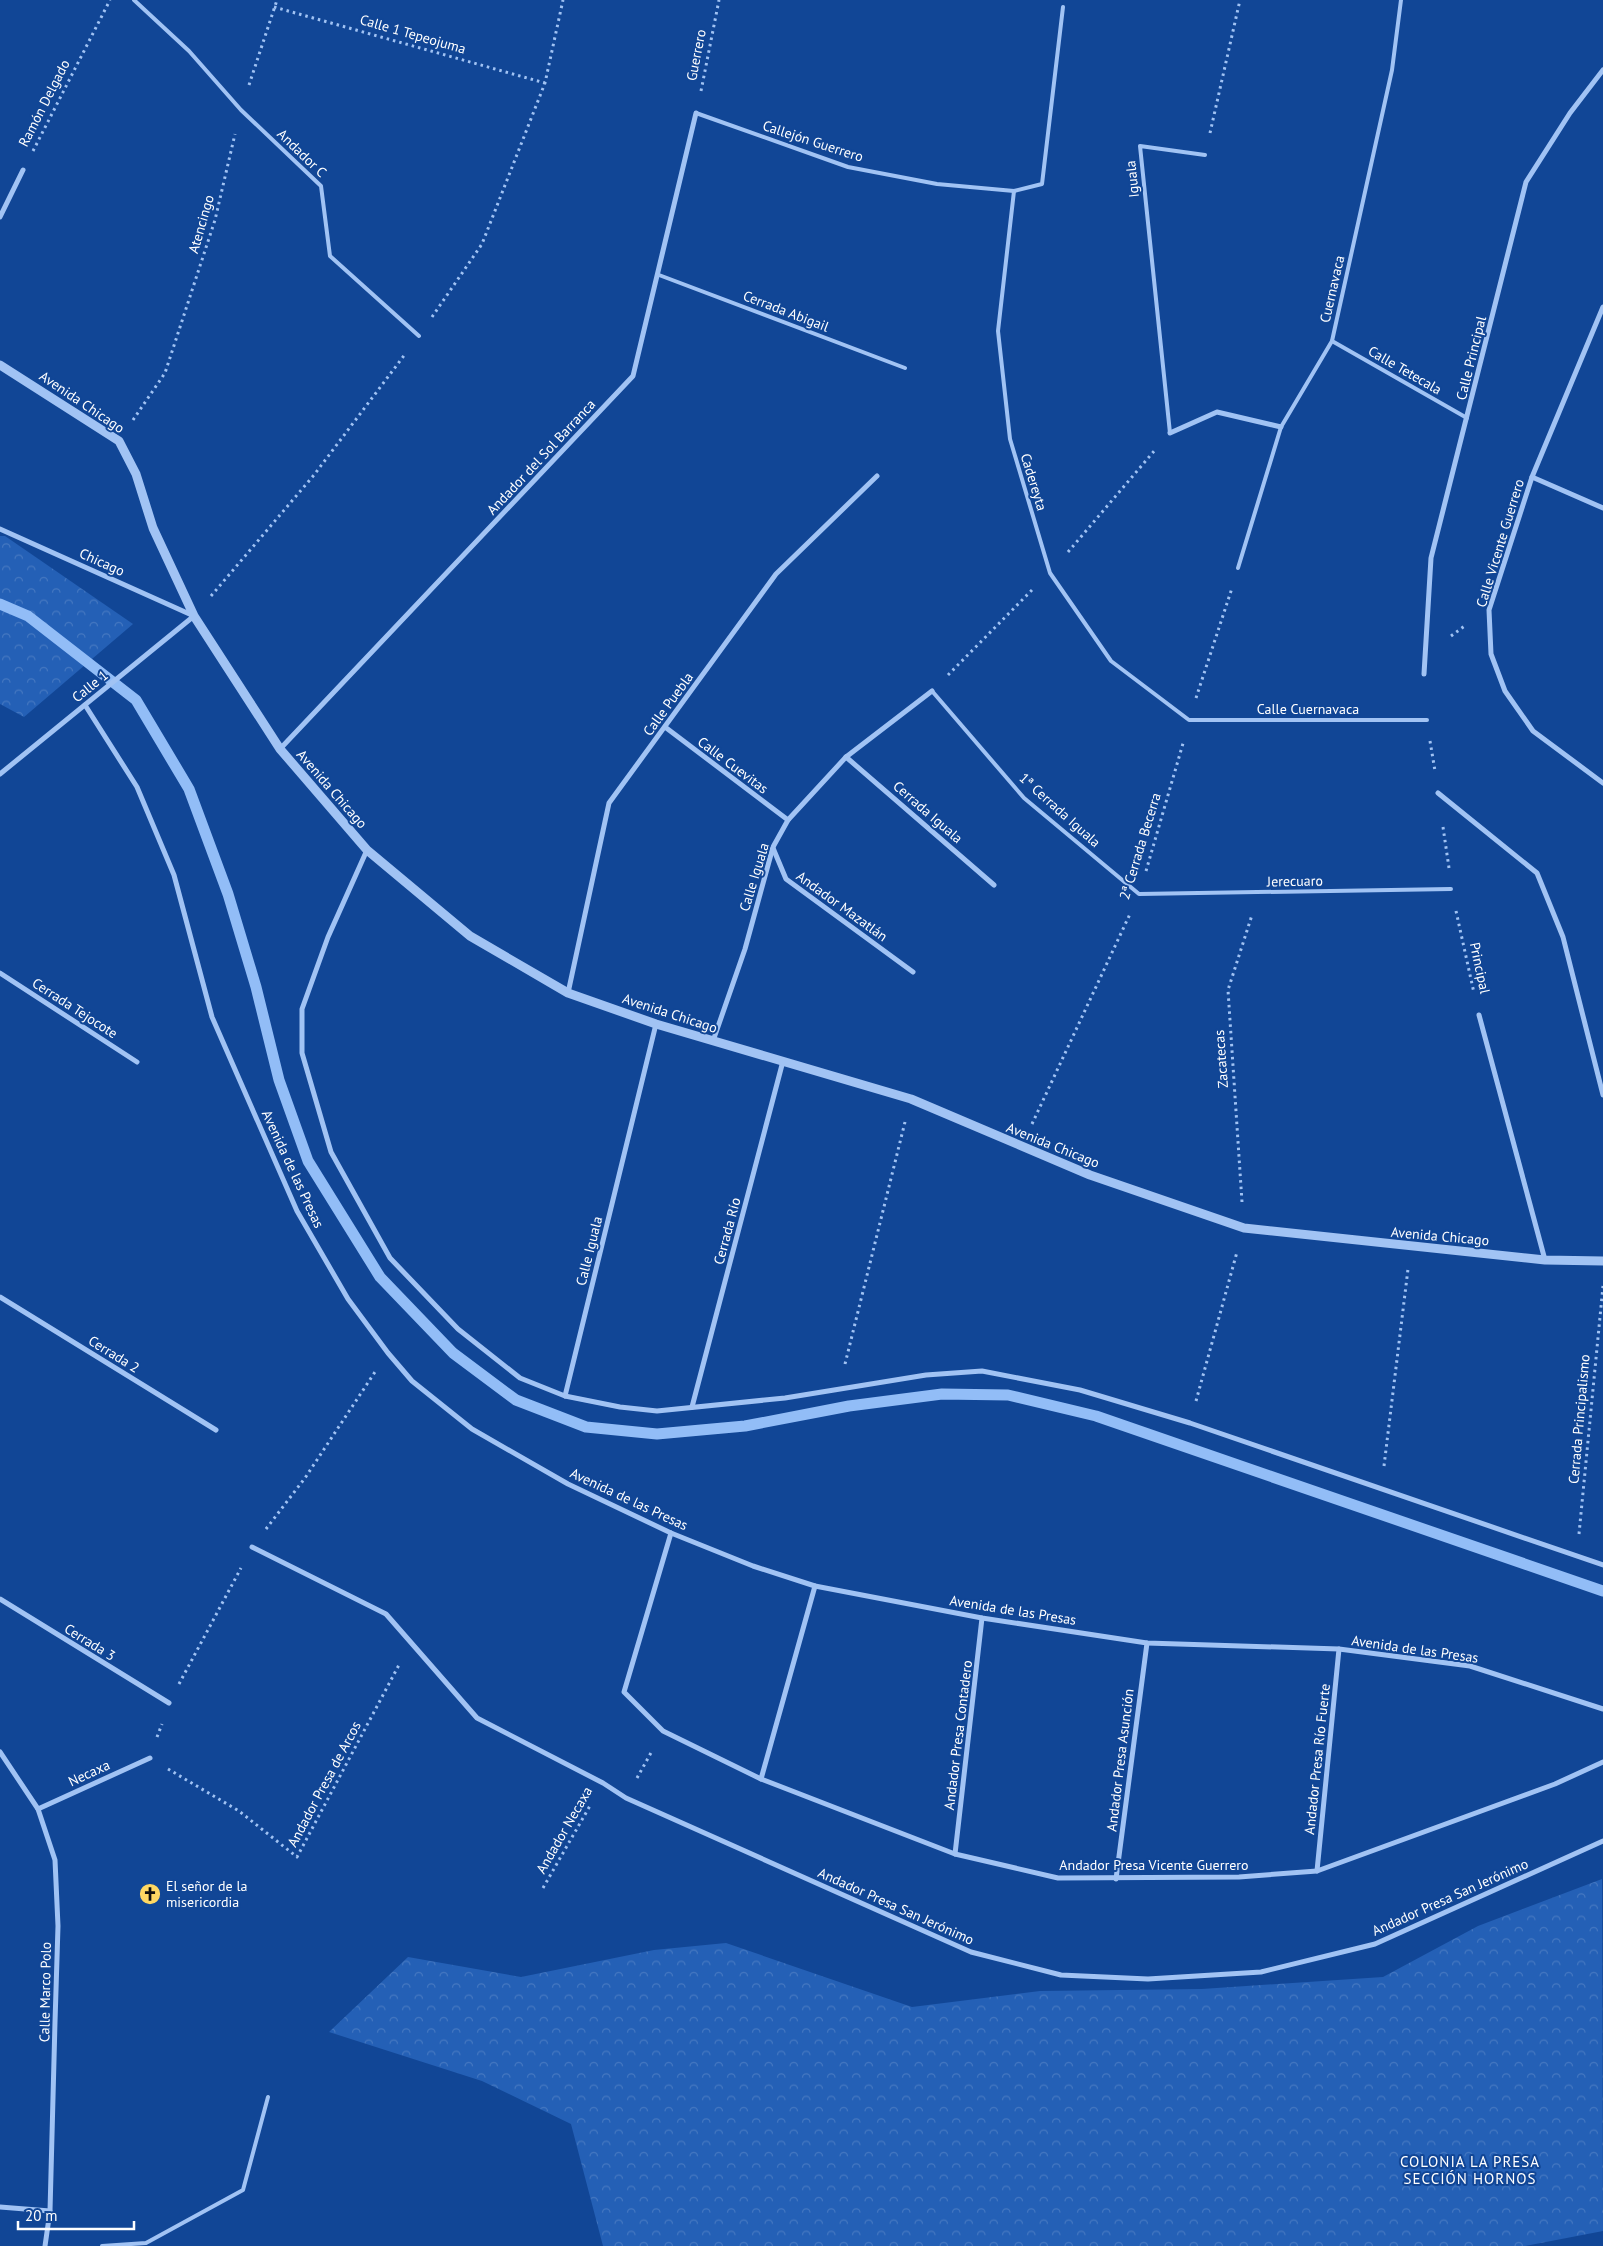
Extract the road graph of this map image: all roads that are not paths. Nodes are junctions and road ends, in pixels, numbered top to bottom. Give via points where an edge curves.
1 (134, 0) edge
2 (1401, 0) edge
3 (1063, 7) dead end
4 (1603, 70) edge
5 (696, 113) joint
6 (1205, 156) road end
7 (23, 170) road end
8 (1014, 191) junction
9 (0, 218) edge
10 (659, 275) junction
11 (1603, 307) edge
12 (419, 336) dead end
13 (1332, 341) junction
14 (0, 364) edge
15 (904, 368) dead end
16 (1467, 418) junction
17 (1281, 427) junction
18 (1170, 433) joint
19 (877, 476) dead end
20 (1532, 477) junction
21 (1603, 508) edge
22 (0, 528) edge
23 (1238, 568) road end
24 (194, 616) junction
25 (1424, 674) road end
26 (932, 691) joint
27 (86, 704) junction
28 (1190, 720) joint
29 (1427, 720) road end
30 (665, 728) junction
31 (280, 749) junction
32 (846, 757) junction
33 (0, 774) edge
34 (1603, 783) edge
35 (1438, 793) road end
36 (788, 820) junction
37 (773, 848) junction
38 (367, 850) junction
39 (994, 885) dead end
40 (1451, 889) road end
41 (1139, 894) joint
42 (913, 972) dead end
43 (0, 973) edge
44 (568, 993) junction
45 (1479, 1016) road end
46 (656, 1024) junction
47 (713, 1042) junction
48 (783, 1061) junction
49 (137, 1062) dead end
50 (1603, 1095) edge
51 (1545, 1260) junction
52 (1603, 1262) edge
53 (0, 1297) edge
54 (565, 1396) junction
55 (692, 1408) junction
56 (216, 1430) dead end
57 (671, 1533) junction
58 (252, 1547) dead end
59 (1603, 1565) edge
60 (815, 1586) junction
61 (0, 1599) edge
62 (982, 1618) junction
63 (1147, 1643) junction
64 (1338, 1649) junction
65 (169, 1703) dead end
66 (1603, 1709) edge
67 (0, 1752) edge
68 (150, 1758) road end
69 (1603, 1762) edge
70 (761, 1779) junction
71 (38, 1809) junction
72 (1603, 1841) edge
73 (955, 1854) junction
74 (1317, 1871) junction
75 (1116, 1879) junction
76 (268, 2097) dead end
77 (0, 2207) edge
78 (50, 2211) junction
79 (45, 2246) edge
80 (102, 2246) edge

1 - 12 lane, Andador C via 189,51 241,110 321,186 330,256
2 - 13 lane, Cuernavaca via 1392,70
3 - 8 lane, Callejón Guerrero via 1042,184
4 - 16 street, Calle Principal via 1570,113 1526,182
5 - 8 lane, Callejón Guerrero via 848,167 938,184
5 - 10 street, Andador del Sol Barranca
6 - 18 lane, Iguala via 1140,146
7 - 9 street
8 - 28 lane, Cadereyta via 998,331 1010,439 1050,573 1111,661
10 - 15 lane, Cerrada Abigail
10 - 31 street, Andador del Sol Barranca via 633,376
11 - 20 street, Calle Vicente Guerrero
13 - 16 lane, Calle Tetecala
13 - 17 lane, Cuernavaca
14 - 24 street, Avenida Chicago via 119,441 136,474 153,528
16 - 25 street, Calle Principal via 1431,558
17 - 18 street via 1217,412
17 - 23 lane, Cuernavaca
19 - 30 street, Calle Puebla via 776,574
20 - 21 street
20 - 34 street, Calle Vicente Guerrero via 1489,610 1491,654 1505,692 1533,731
22 - 24 street, Chicago
24 - 27 street, Calle 1
24 - 31 street, Avenida Chicago
26 - 32 street, Calle Iguala
26 - 41 lane, 1ª Cerrada Iguala via 1024,798
27 - 33 street, Calle 1
27 - 57 street, Avenida de las Presas via 137,787 174,875 212,1017 297,1211 348,1299 412,1381 472,1429 568,1484
28 - 29 lane, Calle Cuernavaca
30 - 36 street, Calle Cuevitas
30 - 44 street, Calle Puebla via 609,803
31 - 38 street, Avenida Chicago
32 - 36 street, Calle Iguala
32 - 39 street, Cerrada Iguala
35 - 50 street via 1537,873 1563,937
36 - 37 street, Calle Iguala
37 - 42 street, Andador Mazatlán via 786,880
37 - 47 street, Calle Iguala via 745,949
38 - 44 street, Avenida Chicago via 470,936
38 - 54 street via 328,937 302,1009 302,1053 330,1152 390,1258 458,1329 520,1378
40 - 41 lane, Jerecuaro
43 - 49 street, Cerrada Tejocote
44 - 46 street, Avenida Chicago
45 - 51 street, Principal
46 - 47 street, Avenida Chicago
46 - 54 street, Calle Iguala
47 - 48 street, Avenida Chicago
48 - 51 street, Avenida Chicago via 911,1099 1090,1175 1244,1228
48 - 55 street, Cerrada Río
51 - 52 street, Avenida Chicago
53 - 56 street, Cerrada 2
54 - 55 street via 620,1408 657,1411
55 - 59 street via 785,1398 926,1375 982,1371 1080,1390 1190,1423
57 - 60 street, Avenida de las Presas via 753,1566
57 - 70 street, Andador Presa Vicente Guerrero via 624,1692 663,1731
58 - 72 street, Andador Presa San Jerónimo via 386,1614 477,1718 626,1798 971,1952 1061,1975 1148,1979 1261,1972 1375,1944
60 - 62 street, Avenida de las Presas
60 - 70 street
61 - 65 street, Cerrada 3
62 - 63 street, Avenida de las Presas
62 - 73 street, Andador Presa Contadero
63 - 64 street, Avenida de las Presas
63 - 75 street, Andador Presa Asunción
64 - 66 street, Avenida de las Presas via 1470,1666
64 - 74 street, Andador Presa Río Fuerte
67 - 71 street, Calle Marco Polo
68 - 71 street, Necaxa
69 - 74 street, Andador Presa Vicente Guerrero via 1555,1784
70 - 73 street, Andador Presa Vicente Guerrero
71 - 78 street, Calle Marco Polo via 55,1860 58,1926
73 - 75 street, Andador Presa Vicente Guerrero via 1058,1878
74 - 75 street, Andador Presa Vicente Guerrero via 1239,1877
76 - 80 lane via 243,2190 146,2243
77 - 78 street
78 - 79 street, Calle Marco Polo

